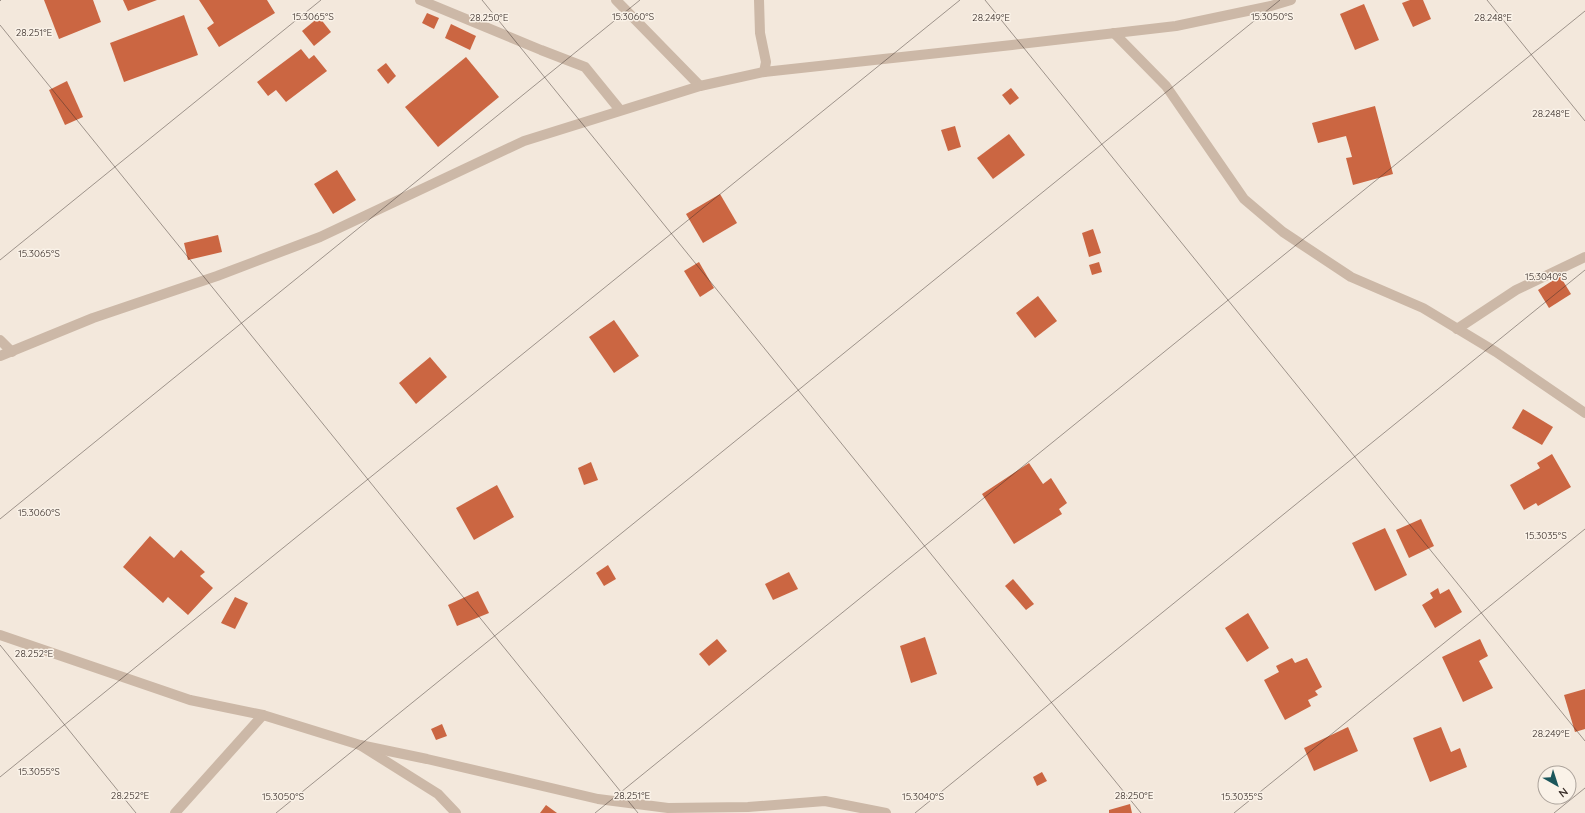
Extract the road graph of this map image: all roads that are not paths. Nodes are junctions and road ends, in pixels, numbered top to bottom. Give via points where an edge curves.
1 (420, 0) edge
2 (616, 0) edge
3 (760, 0) edge
4 (1291, 0) edge
5 (1114, 33) junction
6 (764, 72) junction
7 (700, 86) junction
8 (620, 110) junction
9 (1585, 257) edge
10 (1457, 329) junction
11 (0, 340) edge
12 (12, 352) junction
13 (0, 356) edge
14 (1585, 413) edge
15 (0, 635) edge
16 (263, 715) junction
17 (360, 745) junction
18 (175, 813) edge
19 (456, 813) edge
20 (886, 813) edge

1 - 8 street via 586,67
2 - 7 street
3 - 6 street via 760,33 766,62
4 - 5 street via 1176,26
5 - 6 street
5 - 10 street via 1166,86 1244,199 1283,232 1351,277 1423,308
6 - 7 street
7 - 8 street
8 - 12 street via 524,141 320,237 217,276 93,318
9 - 10 street via 1516,290
10 - 14 street via 1496,352
11 - 12 street
12 - 13 street
15 - 16 street via 190,700
16 - 17 street
16 - 18 street
17 - 19 street via 438,794
17 - 20 street via 598,798 668,808 748,807 825,801

